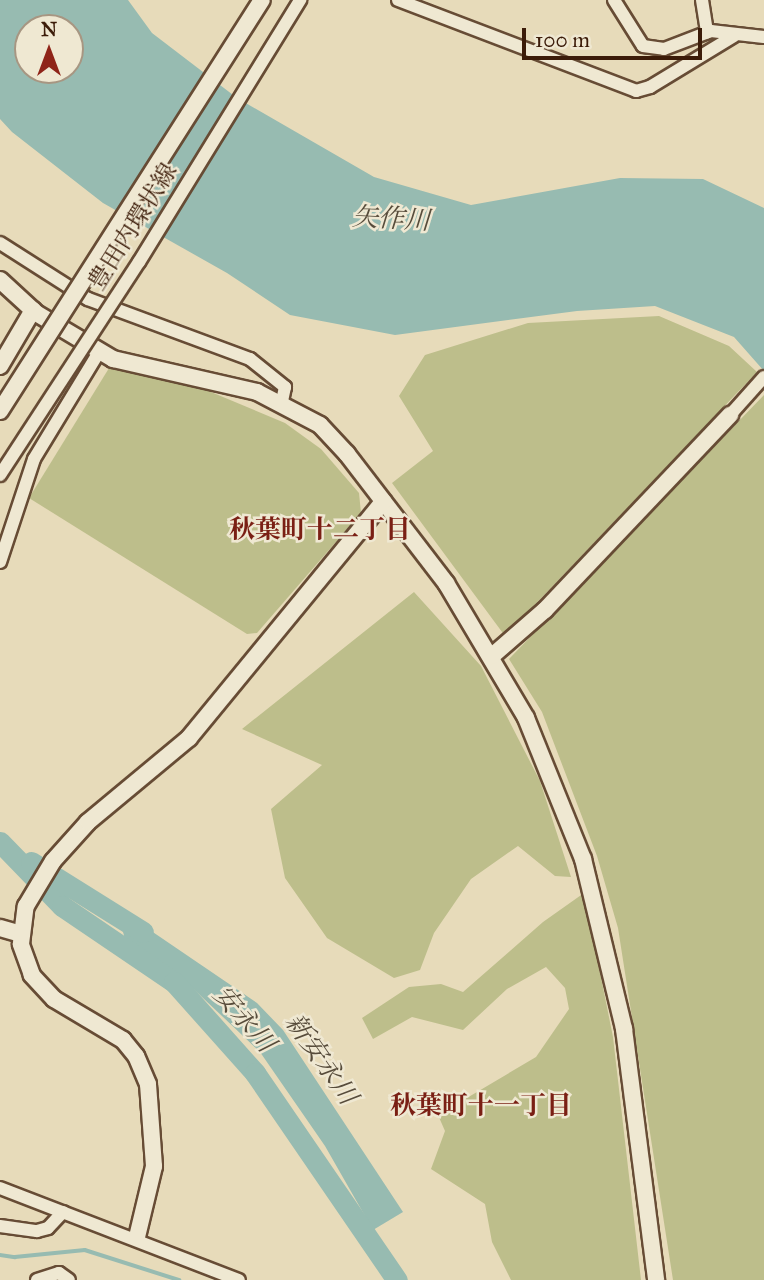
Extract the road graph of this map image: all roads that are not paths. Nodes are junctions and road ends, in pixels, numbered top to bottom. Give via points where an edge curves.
1 (262, 0) edge
2 (300, 0) edge
3 (398, 0) edge
4 (614, 0) edge
5 (702, 0) edge
6 (707, 33) junction
7 (734, 36) junction
8 (764, 37) edge
9 (0, 243) edge
10 (0, 280) edge
11 (33, 310) junction
12 (99, 352) junction
13 (0, 366) edge
14 (764, 377) edge
15 (282, 401) junction
16 (0, 411) edge
17 (730, 415) joint
18 (0, 475) edge
19 (383, 502) junction
20 (0, 562) edge
21 (492, 656) junction
22 (0, 928) edge
23 (21, 934) junction
24 (0, 1188) edge
25 (63, 1212) junction
26 (0, 1226) edge
27 (137, 1237) junction
28 (37, 1280) edge
29 (69, 1280) edge
30 (239, 1280) edge
31 (656, 1280) edge

1 - 16 street, 豊田内環状線, bridge
2 - 18 street, 豊田内環状線, bridge via 139,262
3 - 7 street via 636,91
4 - 6 street via 643,46 664,49
5 - 6 street
6 - 7 street
7 - 8 street
9 - 15 street via 88,299 250,359 285,387
10 - 11 street
11 - 12 street
11 - 13 street
12 - 15 street via 125,363
12 - 20 street via 34,459
14 - 17 street
15 - 19 street via 320,425
17 - 21 street via 545,610
19 - 21 street via 446,583
19 - 23 street via 189,738 88,822 53,861 32,894
21 - 31 street via 548,767 583,859 602,928 624,1029
22 - 23 street
23 - 27 street via 23,955 39,985 123,1040 142,1067 150,1095 154,1166
24 - 25 street
25 - 26 street via 48,1228 37,1231
25 - 27 street
27 - 30 street
28 - 29 street via 59,1273

